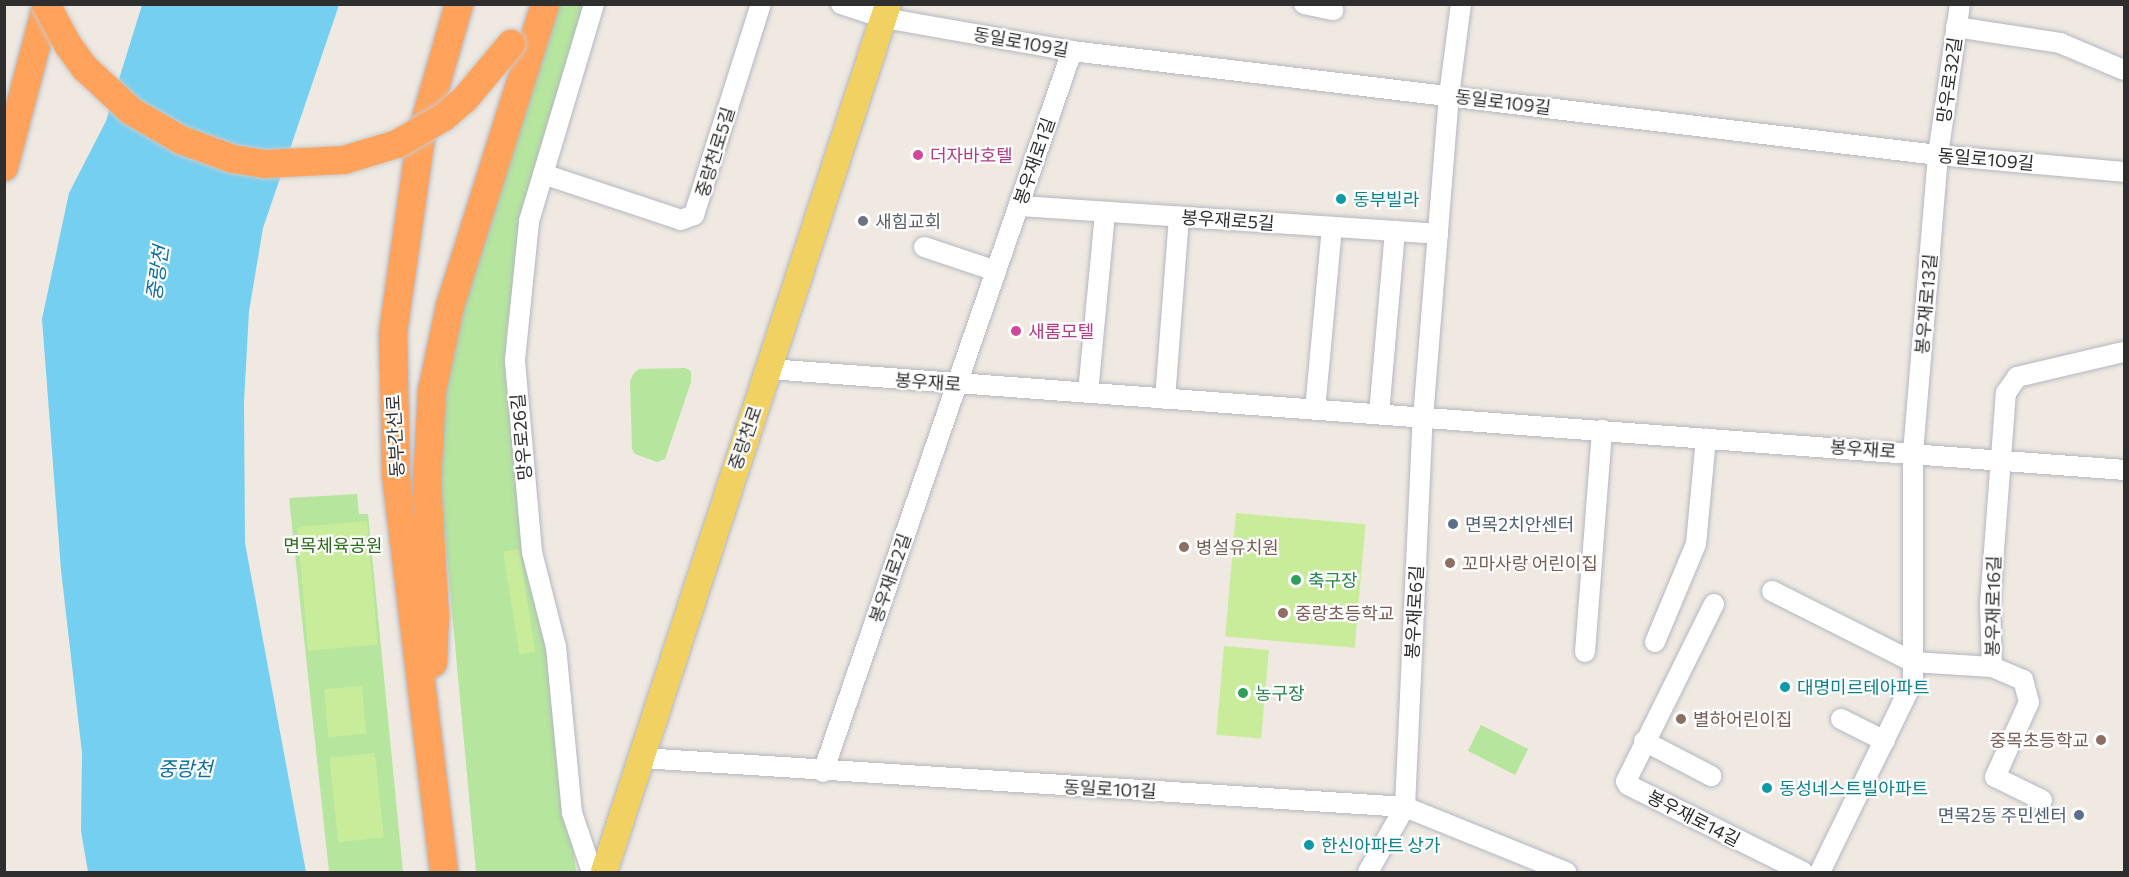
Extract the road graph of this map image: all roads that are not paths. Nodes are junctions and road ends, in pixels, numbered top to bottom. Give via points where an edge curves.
1 (47, 4) edge
2 (459, 4) edge
3 (529, 4) edge
4 (545, 4) edge
5 (594, 4) edge
6 (761, 4) edge
7 (841, 4) edge
8 (1304, 4) edge
9 (1461, 4) edge
10 (1960, 4) edge
11 (1333, 10) dead end
12 (886, 11) edge
13 (1956, 27) junction
14 (1072, 51) junction
15 (2124, 70) edge
16 (1449, 96) junction
17 (1938, 155) junction
18 (4, 167) edge
19 (2124, 172) edge
20 (543, 174) junction
21 (1018, 206) junction
22 (1105, 212) junction
23 (1179, 217) junction
24 (1332, 227) junction
25 (1395, 231) junction
26 (1438, 234) junction
27 (924, 247) dead end
28 (996, 271) junction
29 (2124, 352) edge
30 (769, 369) junction
31 (957, 384) junction
32 (1088, 393) junction
33 (1165, 399) junction
34 (1315, 410) junction
35 (1379, 414) junction
36 (1423, 418) junction
37 (1602, 430) junction
38 (1706, 438) junction
39 (1913, 453) junction
40 (2000, 460) junction
41 (2124, 470) edge
42 (1772, 591) dead end
43 (1714, 604) dead end
44 (1655, 642) dead end
45 (1585, 652) dead end
46 (1913, 663) junction
47 (1992, 667) junction
48 (1841, 719) dead end
49 (429, 741) junction
50 (1644, 741) junction
51 (1885, 741) junction
52 (642, 758) junction
53 (823, 772) junction
54 (1712, 776) dead end
55 (2042, 800) dead end
56 (1405, 807) junction
57 (444, 873) edge
58 (592, 873) edge
59 (604, 873) edge
60 (1368, 873) edge
61 (1566, 873) edge
62 (1803, 873) edge
63 (1820, 873) edge

1 - 3 highway, bridge via 68,45 86,68 131,111 181,140 233,159 265,164 335,161 397,144 444,117 465,99 512,44
1 - 18 highway
2 - 49 highway, 동부간선로 via 421,136 393,333 396,474
4 - 49 highway via 450,306 432,391 427,482 435,616
5 - 20 street, 망우로26길
6 - 20 street, 중랑천로5길 via 694,215 681,220
7 - 12 street
8 - 11 street
9 - 16 street
10 - 13 street, 망우로32길
12 - 14 street, 동일로109길
12 - 30 main road, 중랑천로
13 - 15 street via 2060,42
13 - 17 street, 망우로32길
14 - 16 street, 동일로109길
14 - 21 street, 봉우재로1길
16 - 17 street, 동일로109길
16 - 26 street
17 - 19 street, 동일로109길
17 - 39 street, 봉우재로13길
20 - 58 street, 망우로26길 via 527,230 515,380 531,539 556,647 573,813
21 - 22 street, 봉우재로5길
21 - 28 street, 봉우재로1길
22 - 23 street, 봉우재로5길
22 - 32 street
23 - 24 street, 봉우재로5길
23 - 33 street
24 - 25 street, 봉우재로5길
24 - 34 street
25 - 26 street, 봉우재로5길
25 - 35 street
26 - 36 street
27 - 28 street
28 - 31 street, 봉우재로1길
29 - 40 street, 봉우재로16길 via 2011,381 2006,393
30 - 31 street, 봉우재로
30 - 52 main road, 중랑천로
31 - 32 street, 봉우재로
31 - 53 street, 봉우재로2길
32 - 33 street, 봉우재로
33 - 34 street, 봉우재로
34 - 35 street, 봉우재로
35 - 36 street, 봉우재로
36 - 37 street, 봉우재로
36 - 56 street, 봉우재로6길
37 - 38 street, 봉우재로
37 - 45 street
38 - 39 street, 봉우재로
38 - 44 street via 1696,544
39 - 40 street, 봉우재로
39 - 46 street
40 - 41 street, 봉우재로
40 - 47 street, 봉우재로16길 via 1990,604
42 - 46 street
43 - 50 street, 봉우재로14길
46 - 47 street
46 - 51 street via 1912,684
47 - 55 street, 봉우재로16길 via 2023,680 2029,697 1995,777
48 - 51 street
49 - 57 highway, 동부간선로
50 - 54 street
50 - 62 street, 봉우재로14길 via 1626,775 1628,785
51 - 63 street
52 - 53 street, 동일로101길
52 - 59 main road, 중랑천로
53 - 56 street, 동일로101길
56 - 60 street
56 - 61 street, 동일로101길

